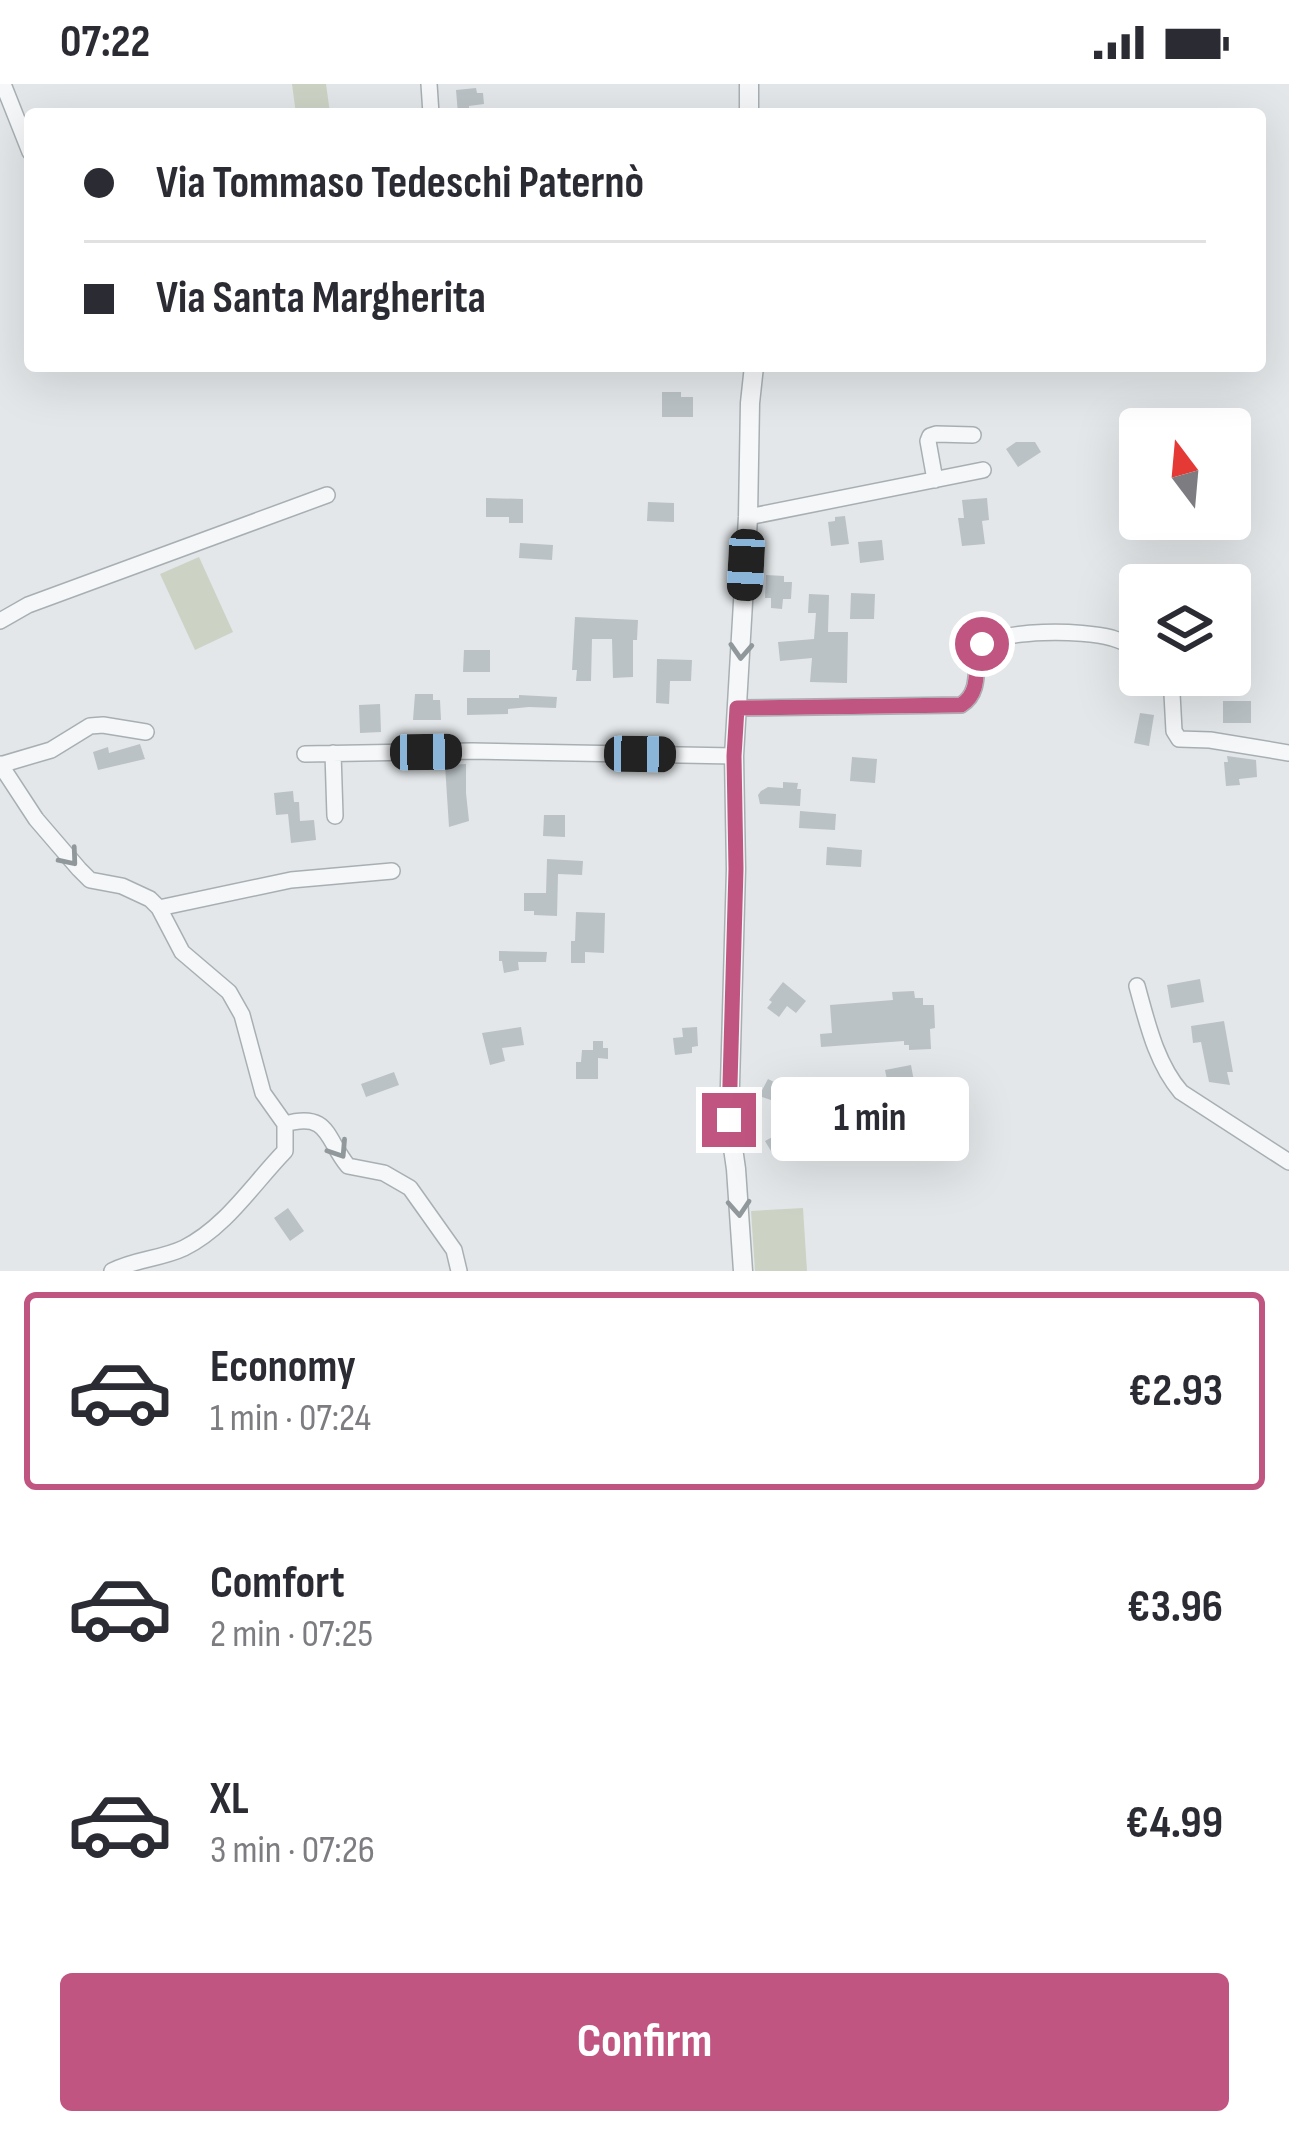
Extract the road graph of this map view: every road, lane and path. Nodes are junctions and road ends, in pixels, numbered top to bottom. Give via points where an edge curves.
1 (4, 84) edge
2 (24, 136) edge
3 (753, 372) edge
4 (973, 435) dead end
5 (983, 470) dead end
6 (935, 480) junction
7 (327, 494) dead end
8 (748, 517) junction
9 (0, 621) edge
10 (1119, 642) edge
11 (1174, 696) edge
12 (737, 708) junction
13 (146, 732) dead end
14 (333, 753) junction
15 (1289, 753) edge
16 (305, 754) dead end
17 (734, 756) junction
18 (0, 765) edge
19 (335, 816) dead end
20 (392, 871) dead end
21 (159, 908) junction
22 (1137, 986) dead end
23 (285, 1124) junction
24 (1289, 1162) edge
25 (112, 1271) edge
26 (459, 1271) edge
27 (743, 1271) edge

1 - 2 street
3 - 8 street
4 - 6 street via 930,436
5 - 6 street
6 - 8 street
7 - 9 street
8 -> 12 street
10 - 12 street via 1053,634 982,644 973,694 961,705
11 - 15 street via 1179,739
12 - 17 street
13 - 18 street via 90,726 51,750
14 - 16 street
14 - 17 street
14 - 19 street
17 -> 27 street via 729,1120
18 -> 21 street via 90,880 122,886
20 - 21 street via 291,880
21 - 23 street via 182,952 229,992 263,1093
22 - 24 street via 1180,1092
23 - 25 street via 285,1151 230,1215 184,1248
23 -> 26 street via 311,1121 326,1129 348,1166 410,1188 454,1250

